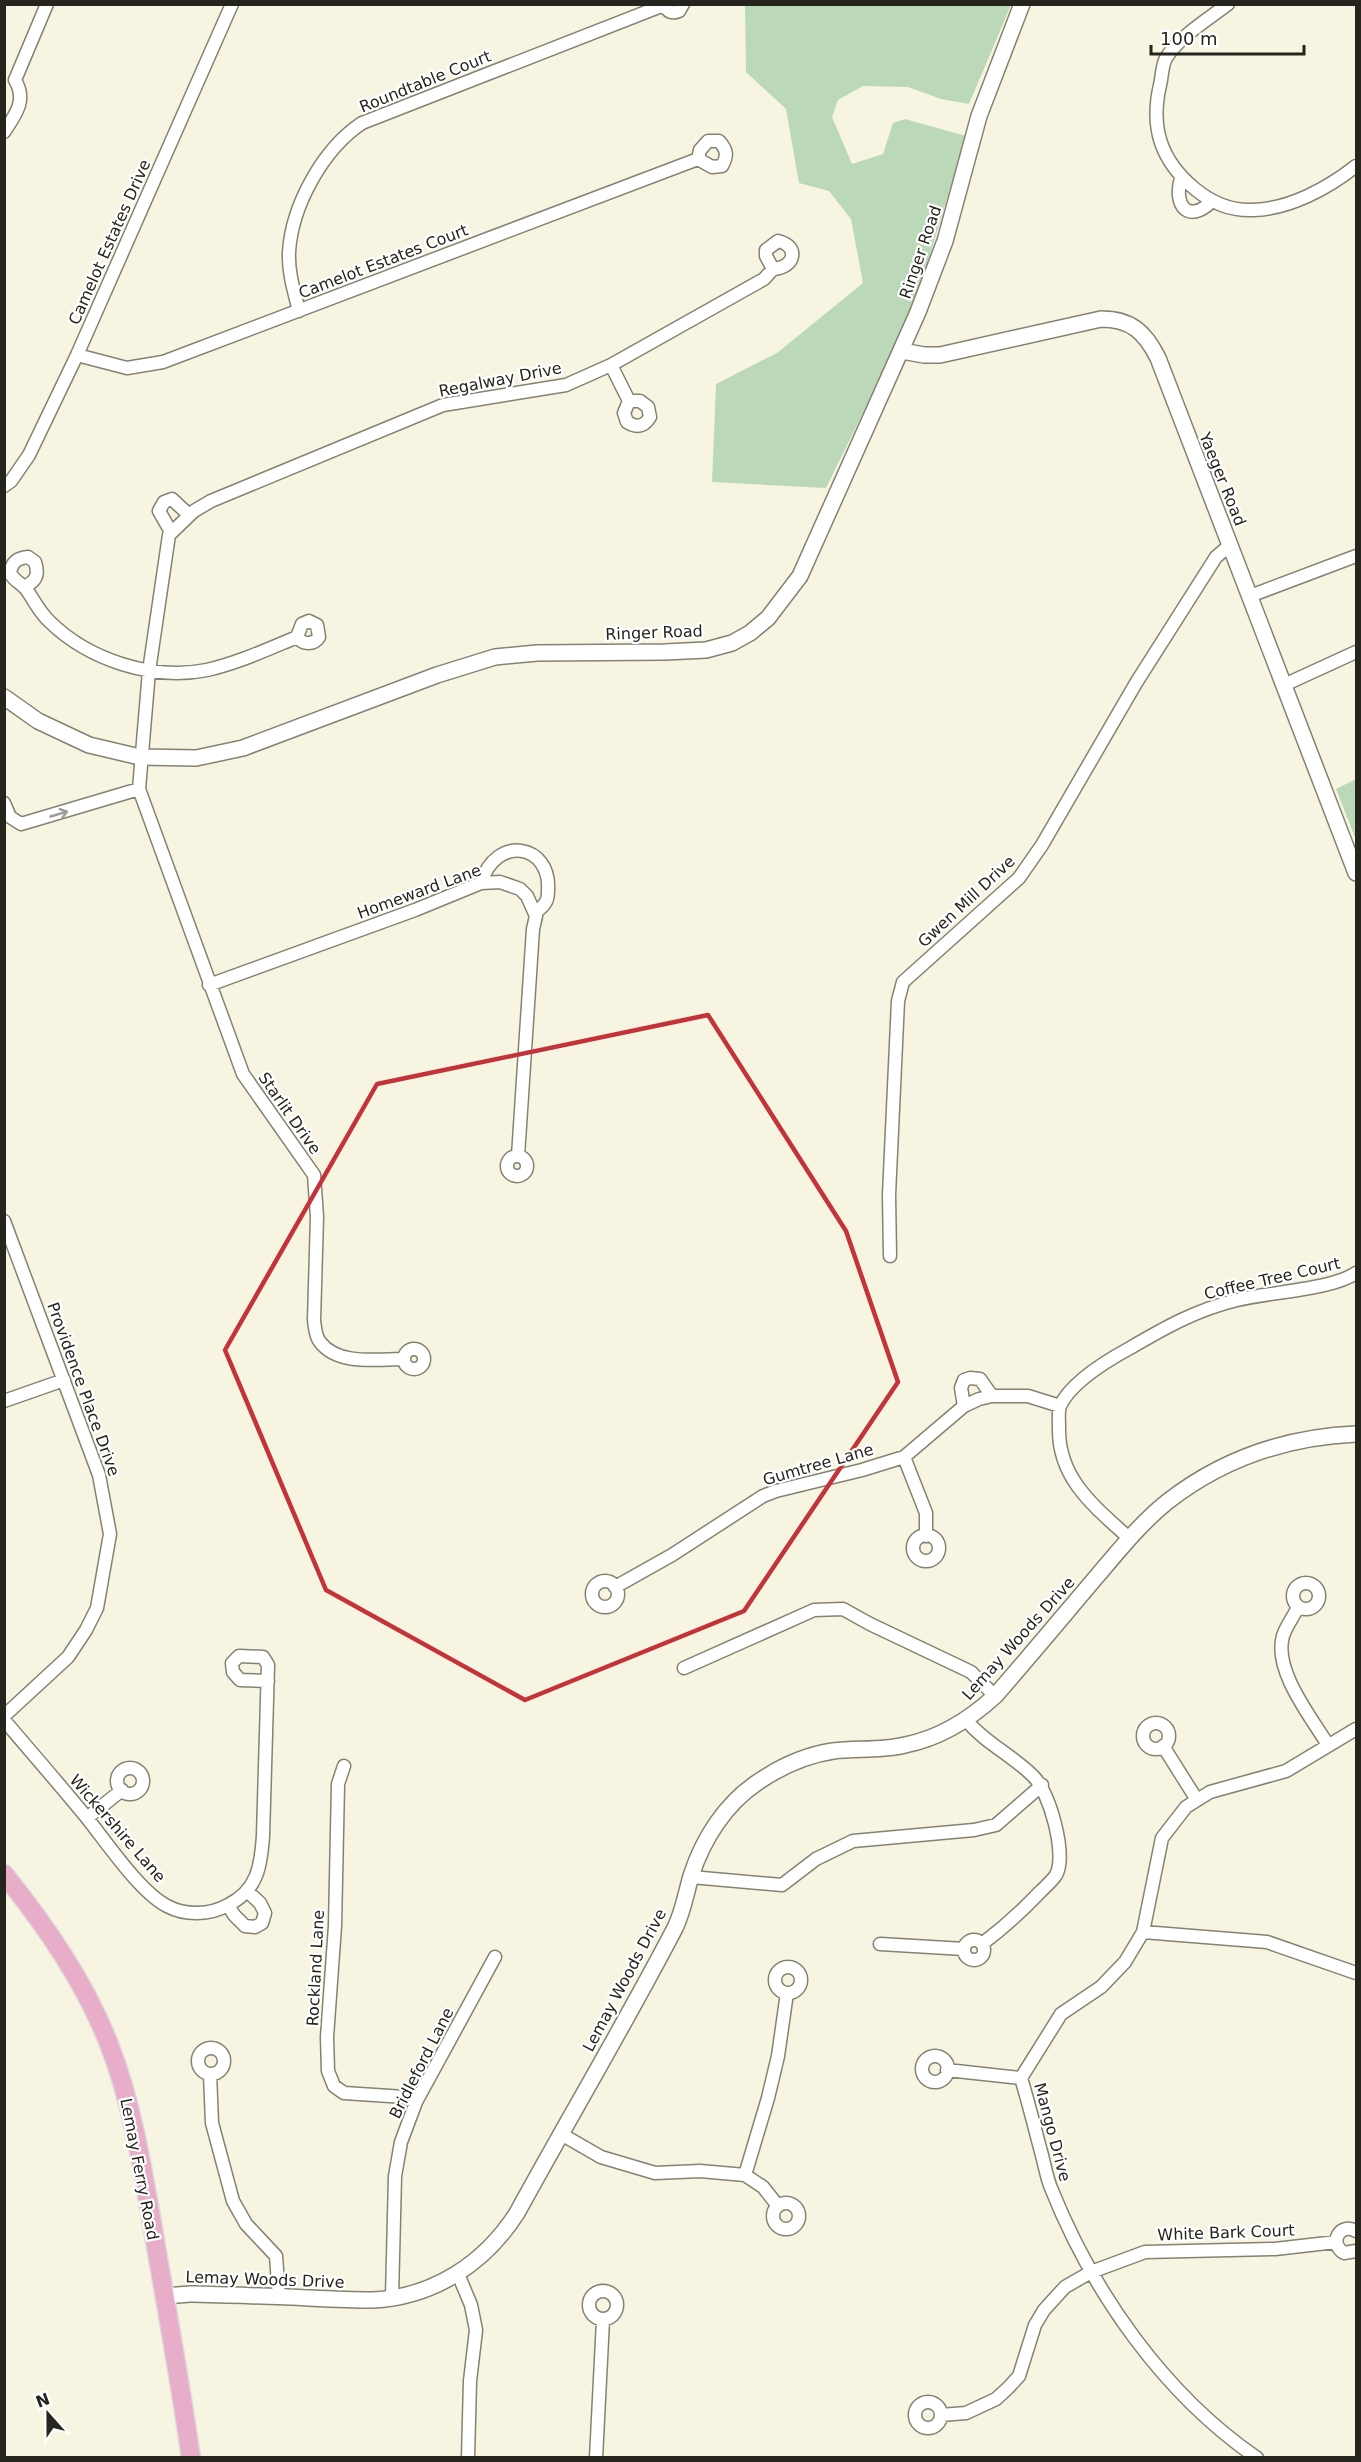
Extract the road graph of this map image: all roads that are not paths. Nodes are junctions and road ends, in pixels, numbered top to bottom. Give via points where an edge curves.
1 (46, 4) edge
2 (232, 4) edge
3 (684, 4) edge
4 (1022, 4) edge
5 (1228, 4) edge
6 (664, 5) edge
7 (10, 77) edge
8 (4, 132) edge
9 (698, 159) dead end
10 (1356, 166) edge
11 (1181, 178) junction
12 (1211, 202) junction
13 (773, 269) dead end
14 (299, 310) junction
15 (902, 351) junction
16 (77, 355) junction
17 (611, 365) junction
18 (629, 401) dead end
19 (4, 486) edge
20 (189, 515) junction
21 (171, 532) junction
22 (1230, 545) junction
23 (1356, 556) edge
24 (24, 586) dead end
25 (1250, 596) junction
26 (297, 637) dead end
27 (1356, 652) edge
28 (149, 671) junction
29 (1284, 685) junction
30 (4, 697) edge
31 (140, 757) junction
32 (139, 789) junction
33 (4, 803) edge
34 (1356, 873) edge
35 (481, 883) junction
36 (535, 913) junction
37 (209, 985) junction
38 (518, 1156) dead end
39 (4, 1221) edge
40 (890, 1257) dead end
41 (1356, 1273) edge
42 (404, 1359) dead end
43 (64, 1380) junction
44 (992, 1396) junction
45 (4, 1401) edge
46 (964, 1406) junction
47 (1060, 1406) junction
48 (1356, 1434) edge
49 (904, 1457) junction
50 (926, 1536) dead end
51 (1129, 1538) junction
52 (615, 1587) dead end
53 (1298, 1607) dead end
54 (684, 1668) dead end
55 (268, 1681) dead end
56 (995, 1696) junction
57 (4, 1718) edge
58 (966, 1720) junction
59 (1356, 1729) edge
60 (1328, 1745) junction
61 (1163, 1746) dead end
62 (344, 1766) dead end
63 (1042, 1785) junction
64 (122, 1790) dead end
65 (1197, 1800) junction
66 (87, 1818) junction
67 (4, 1874) edge
68 (691, 1877) junction
69 (247, 1891) junction
70 (228, 1905) junction
71 (1143, 1932) junction
72 (880, 1944) dead end
73 (495, 1957) dead end
74 (1356, 1973) edge
75 (787, 1993) dead end
76 (947, 2070) dead end
77 (210, 2074) dead end
78 (1021, 2078) junction
79 (416, 2102) junction
80 (561, 2134) junction
81 (745, 2175) junction
82 (778, 2206) dead end
83 (1356, 2231) edge
84 (1336, 2242) junction
85 (1356, 2251) edge
86 (1091, 2272) junction
87 (458, 2274) junction
88 (165, 2296) junction
89 (279, 2297) junction
90 (392, 2297) junction
91 (603, 2320) dead end
92 (941, 2415) dead end
93 (192, 2457) edge
94 (468, 2457) edge
95 (596, 2457) edge
96 (1257, 2457) edge

1 - 7 street
2 - 16 street, Camelot Estates Drive
3 - 6 street, Roundtable Court via 673,13
4 - 15 street, Ringer Road via 979,116 938,264
5 - 11 street via 1190,33 1166,59 1155,104 1156,123 1162,149
6 - 14 street, Roundtable Court via 352,129 329,153 295,219 289,253
7 - 8 street via 21,90 22,102
9 - 14 street, Camelot Estates Court
10 - 12 street via 1287,205 1252,210
11 - 12 street
11 - 12 street via 1177,190 1185,210 1204,208
13 - 17 street, Regalway Drive via 764,279
14 - 16 street, Camelot Estates Court via 145,367 127,368
15 - 22 street, Yaeger Road via 940,355 1101,319 1134,326 1145,334 1158,358
15 - 31 street, Ringer Road via 800,576 768,618 741,639 706,650 503,656 445,672 235,751 196,758
16 - 19 street, Camelot Estates Drive via 29,455
17 - 18 street
17 - 20 street, Regalway Drive via 566,385 443,405 211,501
20 - 21 street, Regalway Drive
20 - 21 street via 172,499 164,502 159,511
21 - 28 street
22 - 25 street, Yaeger Road
22 - 40 street, Gwen Mill Drive via 1216,557 1148,664 1019,878 903,982 898,1001 889,1184
23 - 25 street
24 - 28 street via 50,622 82,647 108,660
25 - 29 street, Yaeger Road
26 - 28 street via 205,670
27 - 29 street
28 - 31 street
29 - 34 street, Yaeger Road
30 - 31 street, Ringer Road via 63,734 89,745
31 - 32 street, Starlit Drive
33 -> 32 street via 15,825
32 - 37 street, Starlit Drive
35 - 36 street, Homeward Lane via 500,882 520,889
35 - 36 street via 485,870 502,853 514,850 537,858 549,879 549,892 546,902
35 - 37 street, Homeward Lane
36 - 38 street
37 - 42 street, Starlit Drive via 243,1074 314,1175 314,1320 320,1343 335,1355 349,1359
39 - 43 street, Providence Place Drive
41 - 47 street, Coffee Tree Court via 1191,1314 1115,1356 1076,1386
43 - 45 street
43 - 57 street, Providence Place Drive via 99,1475 110,1534 107,1554 97,1608 86,1630 68,1657
44 - 46 street, Gumtree Lane
44 - 46 street via 980,1379 970,1377 961,1388
44 - 47 street, Gumtree Lane via 1028,1396
46 - 49 street, Gumtree Lane
47 - 51 street via 1060,1451 1068,1470 1095,1507
48 - 51 street, Lemay Woods Drive via 1287,1443 1232,1462 1166,1503
49 - 50 street via 926,1513
49 - 52 street, Gumtree Lane via 763,1496
51 - 56 street, Lemay Woods Drive
53 - 60 street via 1284,1634 1284,1663 1296,1692
54 - 56 street via 814,1610 843,1609 971,1672
55 - 69 street, Wickershire Lane via 261,1863
56 - 58 street, Lemay Woods Drive
57 - 66 street, Wickershire Lane
58 - 63 street
58 - 68 street, Lemay Woods Drive via 939,1735 904,1746 823,1753 775,1771 728,1808 705,1841
59 - 60 street, Mango Drive
60 - 65 street, Mango Drive via 1286,1771 1210,1792
61 - 65 street
62 - 79 street, Rockland Lane via 338,1784 328,2071 334,2086 344,2093 405,2097
63 - 68 street via 996,1825 853,1841 816,1858 782,1885
63 - 72 street via 1056,1824 1056,1875 1016,1917 982,1944 983,1954 975,1960 966,1956 964,1949
64 - 66 street
65 - 71 street, Mango Drive via 1186,1807 1162,1838
66 - 70 street, Wickershire Lane via 135,1879 166,1906 188,1914
67 - 88 main road, Lemay Ferry Road via 69,1964 109,2044 137,2139
68 - 80 street, Lemay Woods Drive via 676,1926
69 - 70 street, Wickershire Lane
69 - 70 street via 265,1913 262,1923 244,1926
71 - 74 street via 1267,1942
71 - 78 street, Mango Drive via 1114,1974 1061,2014
73 - 79 street, Bridleford Lane
75 - 81 street via 768,2098
76 - 78 street
77 - 89 street via 212,2123 233,2201 246,2223 276,2256
78 - 86 street, Mango Drive via 1050,2186
79 - 90 street, Bridleford Lane via 401,2142 395,2176
80 - 81 street via 601,2157 655,2173
80 - 87 street, Lemay Woods Drive via 507,2228
81 - 82 street via 763,2187
83 - 84 street, White Bark Court via 1343,2230
84 - 85 street, White Bark Court via 1344,2253
84 - 86 street, White Bark Court via 1145,2252
86 - 92 street, White Bark Court via 1065,2288 1044,2310 1035,2325 1019,2376 1008,2388 996,2399 966,2413
86 - 96 street, Mango Drive via 1160,2369 1204,2414
87 - 90 street, Lemay Woods Drive via 430,2288
87 - 94 street via 476,2330
88 - 89 street, Lemay Woods Drive
88 - 93 main road, Lemay Ferry Road
89 - 90 street, Lemay Woods Drive
91 - 95 street

